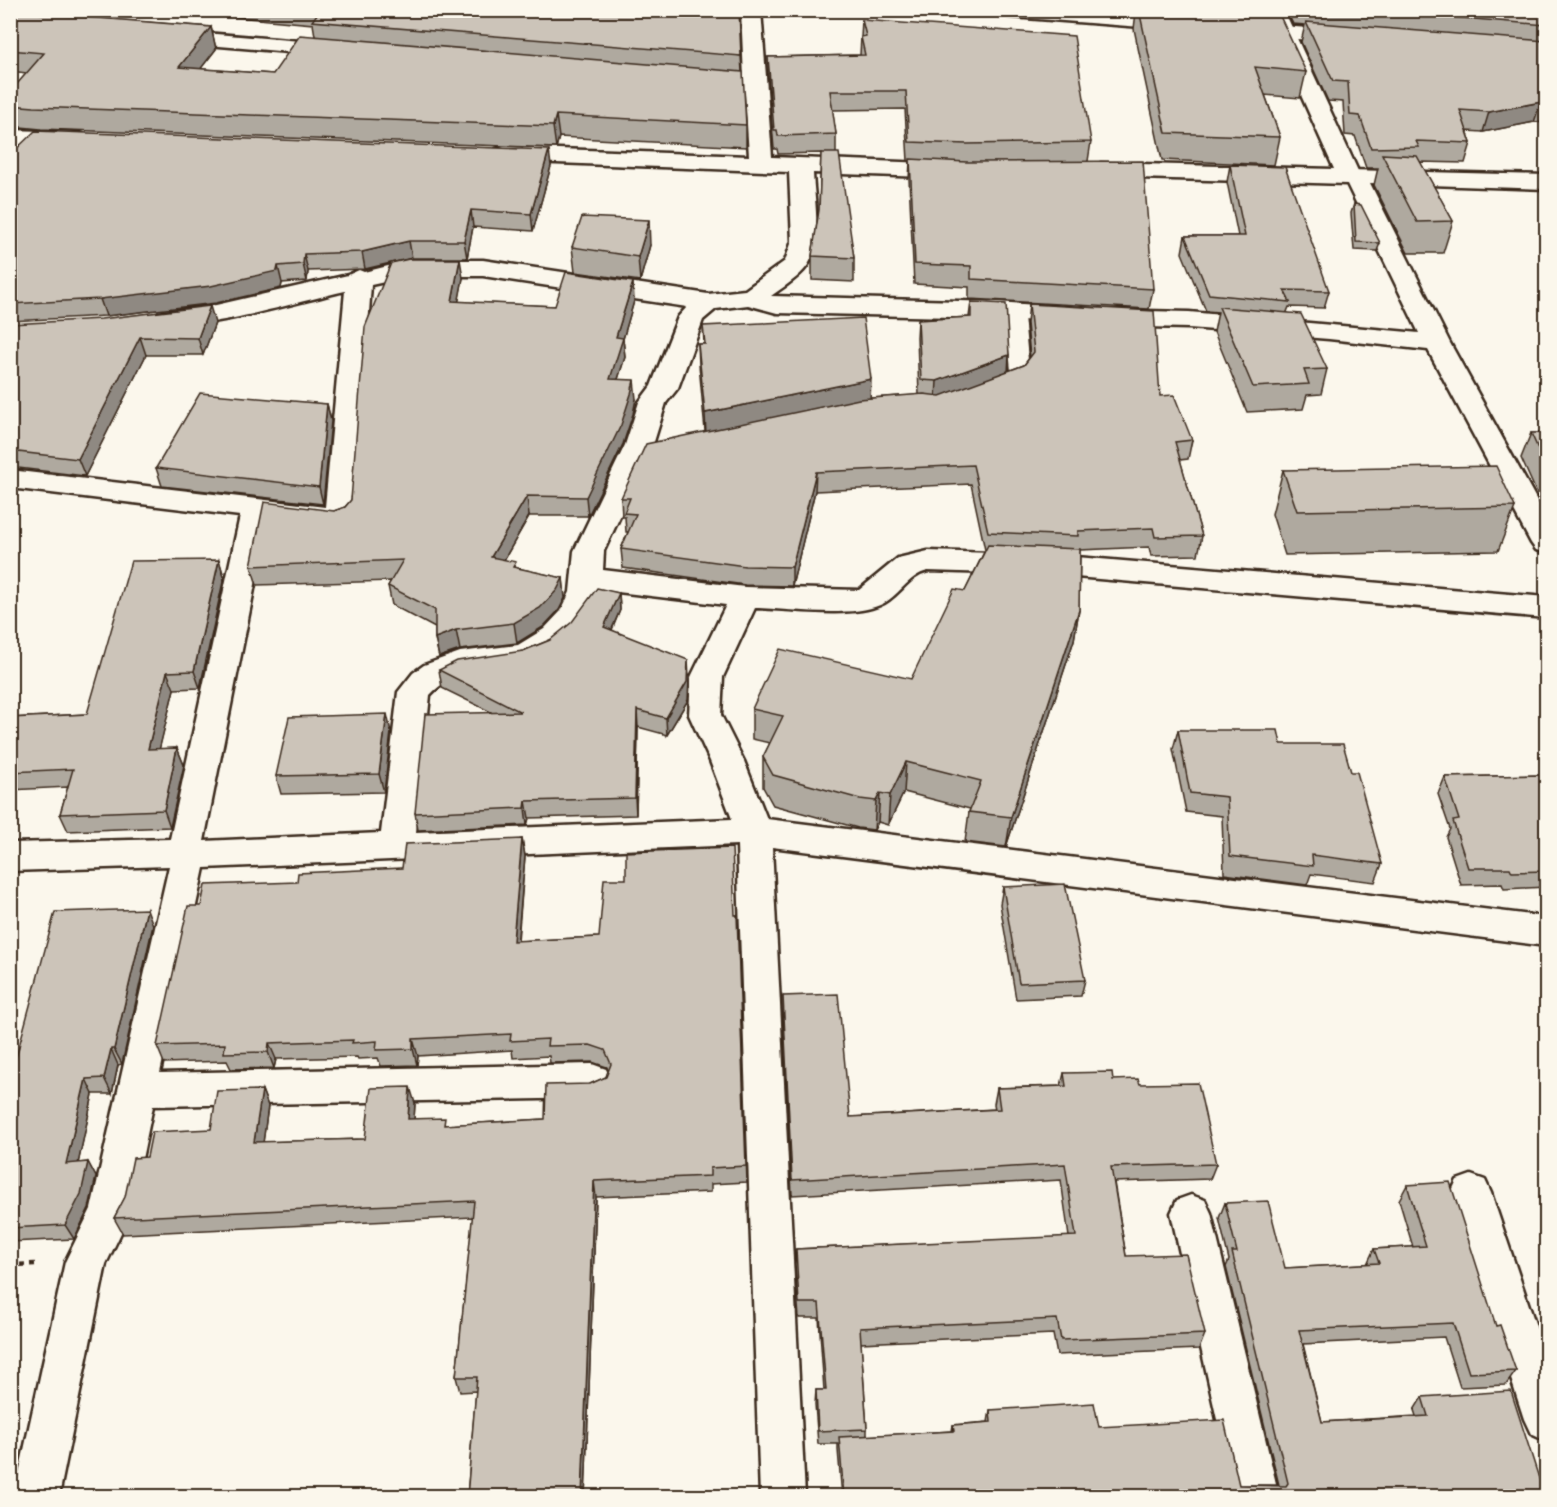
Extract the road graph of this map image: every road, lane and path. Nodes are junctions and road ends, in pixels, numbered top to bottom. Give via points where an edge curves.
1 (751, 10) edge
2 (1000, 10) edge
3 (1274, 10) edge
4 (1200, 26) edge
5 (1224, 28) edge
6 (1283, 32) junction
7 (153, 35) edge
8 (1363, 38) edge
9 (354, 52) edge
10 (673, 79) edge
11 (756, 86) junction
12 (10, 137) edge
13 (94, 140) edge
14 (487, 153) edge
15 (761, 163) junction
16 (801, 165) junction
17 (1083, 170) edge
18 (977, 171) edge
19 (1352, 177) junction
20 (1546, 182) edge
21 (359, 278) junction
22 (752, 297) junction
23 (708, 302) junction
24 (1017, 311) junction
25 (139, 322) edge
26 (1437, 343) junction
27 (982, 391) edge
28 (10, 479) edge
29 (256, 509) junction
30 (1546, 543) edge
31 (588, 578) junction
32 (745, 597) junction
33 (1546, 607) edge
34 (754, 831) junction
35 (397, 846) junction
36 (186, 853) junction
37 (10, 858) edge
38 (1546, 932) edge
39 (592, 1081) edge
40 (137, 1090) junction
41 (1471, 1193) dead end
42 (1191, 1213) dead end
43 (1546, 1419) edge
44 (36, 1497) edge
45 (782, 1497) edge
46 (1257, 1497) edge

1 - 11 street
2 - 4 street
3 - 6 street
5 - 6 street
6 - 8 street
6 - 19 street
7 - 9 street
10 - 11 street
11 - 15 street
12 - 13 street
14 - 15 street
15 - 16 street
16 - 18 street
16 - 22 street via 804,241 796,264
17 - 19 street
19 - 20 street
19 - 26 street
21 - 23 street via 412,268 483,268
21 - 25 street via 216,313
21 - 29 street via 339,518
22 - 23 street
22 - 24 street via 777,306
23 - 31 street via 691,318 664,388 653,402 650,447 589,551
24 - 26 street via 1212,322
24 - 27 lane via 1020,371 1015,378
26 - 30 street
28 - 29 street
29 - 36 street
31 - 32 street
31 - 35 street via 584,599 571,622 548,643 518,657 470,660 443,667 423,680 414,692
32 - 33 street via 861,602 909,565 928,561 1053,565
32 - 34 street via 706,677 705,715
34 - 35 street
34 - 38 street
34 - 45 street
35 - 36 street
36 - 37 street
36 - 40 street
39 - 40 street
40 - 44 street via 111,1212 86,1262
41 - 43 street
42 - 46 street

